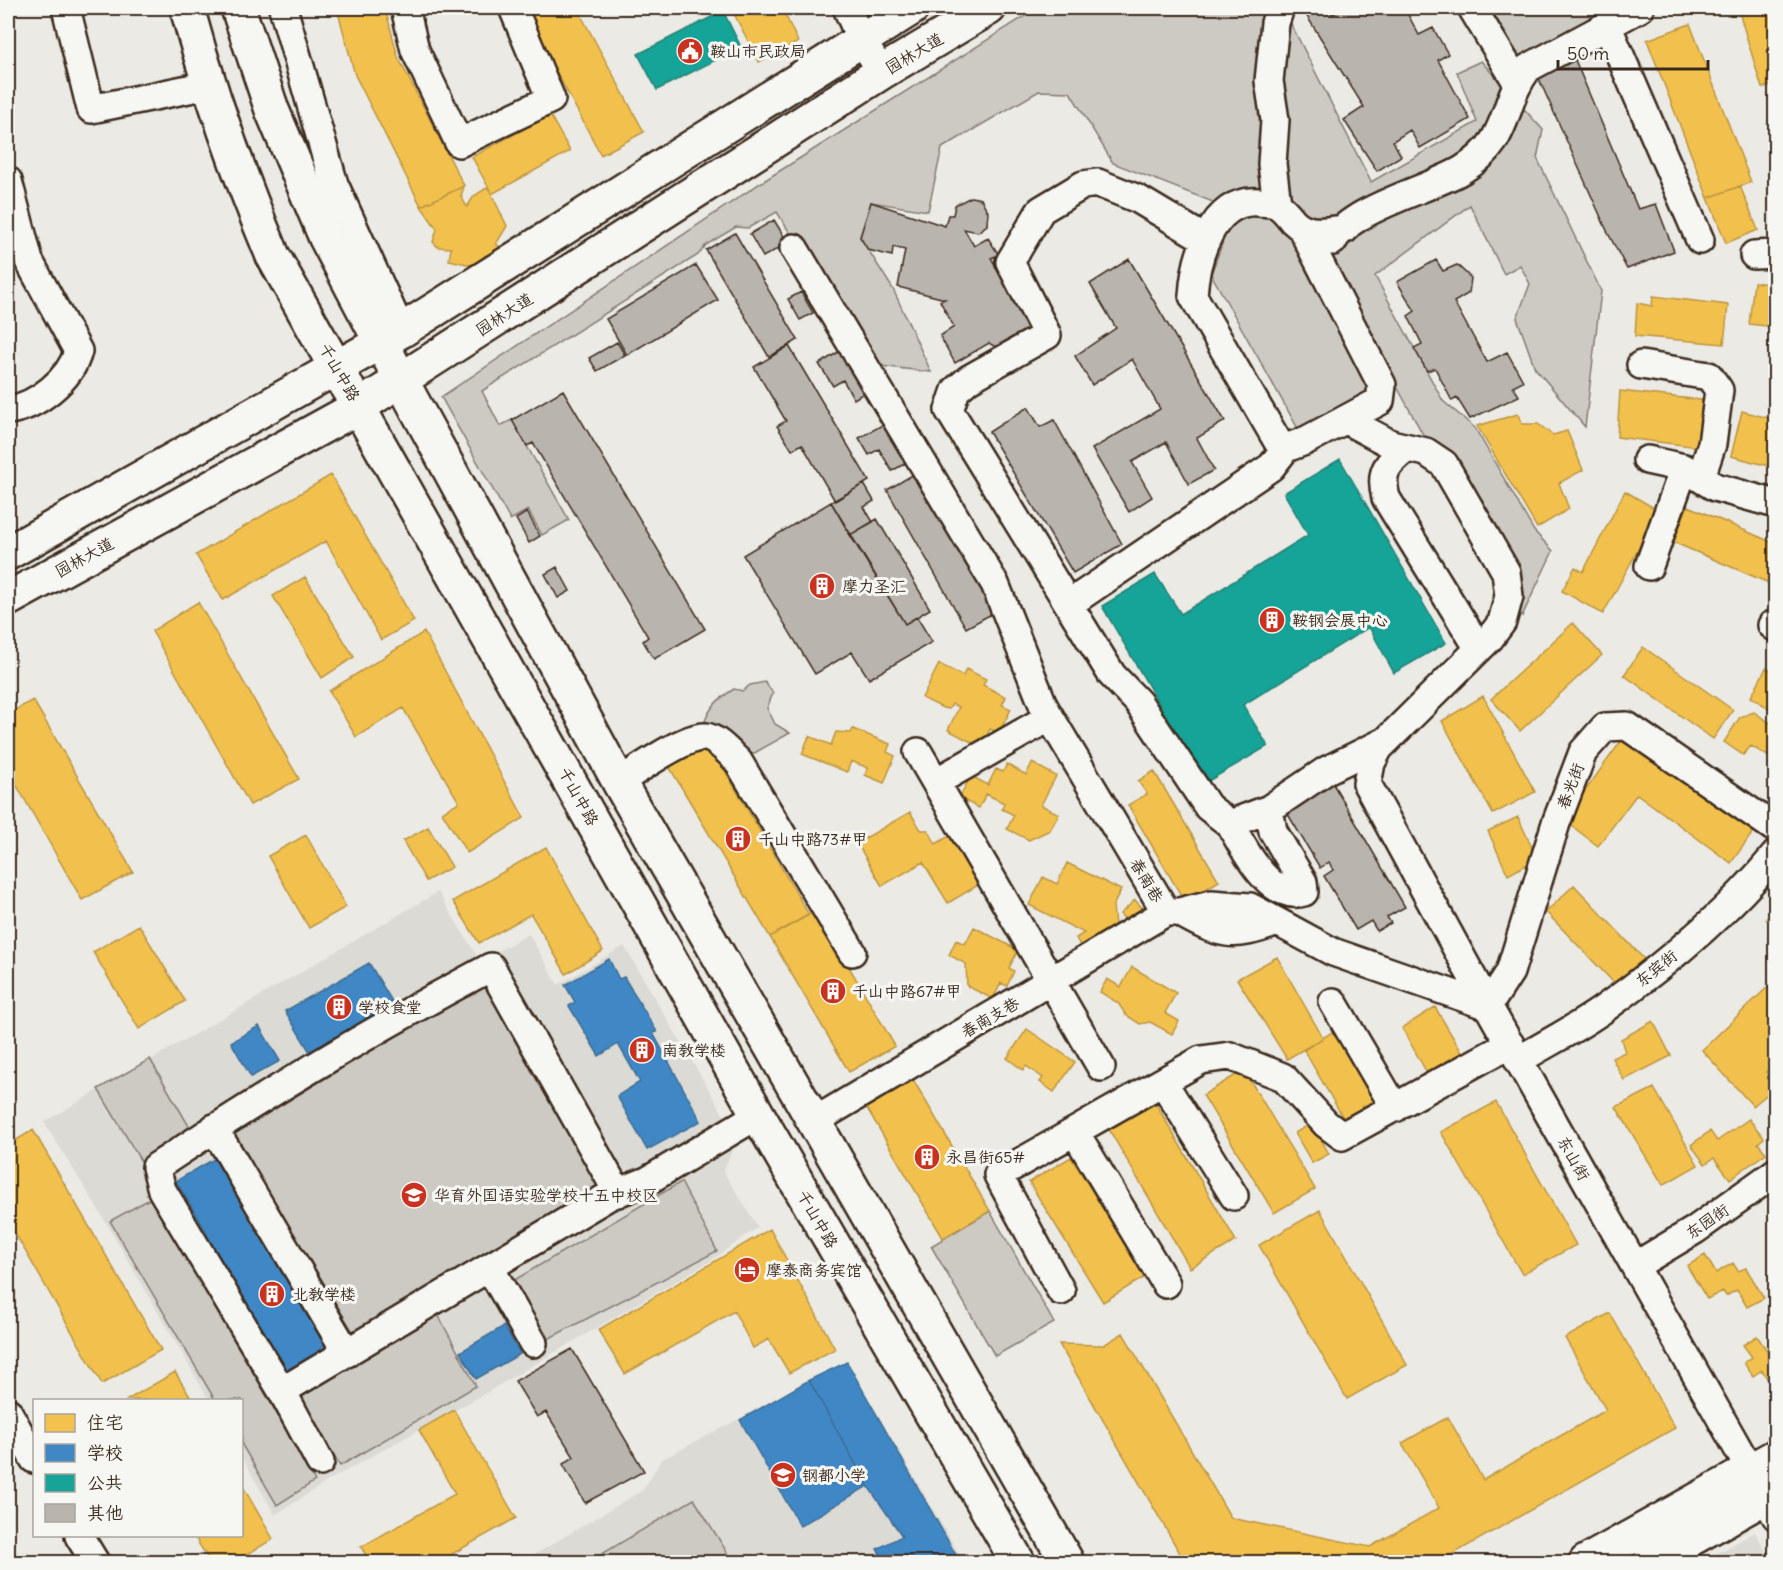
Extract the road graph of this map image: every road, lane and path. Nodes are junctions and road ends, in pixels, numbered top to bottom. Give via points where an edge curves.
1 (66, 8) edge
2 (187, 8) edge
3 (238, 8) edge
4 (284, 8) edge
5 (513, 8) edge
6 (847, 8) edge
7 (912, 8) edge
8 (989, 8) edge
9 (1280, 8) edge
10 (1472, 8) edge
11 (1640, 8) edge
12 (414, 10) edge
13 (1607, 25) junction
14 (860, 38) junction
15 (882, 72) junction
16 (1517, 82) junction
17 (208, 85) junction
18 (1272, 164) junction
19 (8, 181) edge
20 (1247, 201) junction
21 (1276, 204) junction
22 (1345, 229) junction
23 (1302, 230) junction
24 (1205, 239) junction
25 (1700, 240) dead end
26 (794, 248) dead end
27 (1324, 268) junction
28 (392, 336) junction
29 (1641, 365) dead end
30 (338, 367) junction
31 (401, 380) junction
32 (360, 406) junction
33 (8, 410) edge
34 (1346, 420) junction
35 (1286, 448) junction
36 (1407, 448) junction
37 (1647, 460) dead end
38 (1693, 472) junction
39 (1776, 504) edge
40 (8, 553) edge
41 (1648, 566) dead end
42 (8, 599) edge
43 (1068, 604) junction
44 (1479, 649) junction
45 (1050, 717) junction
46 (1387, 740) junction
47 (918, 752) dead end
48 (1327, 770) junction
49 (619, 782) junction
50 (936, 782) junction
51 (1373, 799) junction
52 (1269, 809) junction
53 (1230, 824) junction
54 (1776, 829) edge
55 (1776, 854) edge
56 (1173, 912) junction
57 (852, 952) dead end
58 (1052, 981) junction
59 (1333, 1002) dead end
60 (1488, 1006) junction
61 (1514, 1052) junction
62 (1101, 1067) dead end
63 (1163, 1082) junction
64 (1395, 1108) junction
65 (758, 1115) junction
66 (813, 1122) junction
67 (214, 1128) junction
68 (1075, 1132) junction
69 (1776, 1172) edge
70 (618, 1193) junction
71 (1234, 1196) dead end
72 (1635, 1266) junction
73 (490, 1268) junction
74 (1166, 1284) dead end
75 (1061, 1291) dead end
76 (532, 1343) dead end
77 (347, 1353) junction
78 (282, 1392) junction
79 (8, 1412) edge
80 (33, 1457) edge
81 (320, 1462) dead end
82 (1768, 1486) edge
83 (80, 1537) edge
84 (95, 1563) edge
85 (1018, 1563) edge
86 (1067, 1563) edge
87 (1586, 1563) edge
88 (1650, 1563) edge

1 - 17 street via 91,109
2 - 17 main road, 千山中路
3 - 28 main road via 272,110 322,228
4 - 28 street via 334,184
5 - 12 street via 550,99 459,142 415,50
6 - 14 street
7 - 14 main road
8 - 15 main road, 园林大道
9 - 18 street via 1269,81 1275,120
10 - 16 street
11 - 13 street
13 - 16 street via 1528,68
13 - 25 street
14 - 15 street
14 - 28 main road
15 - 31 main road, 园林大道
16 - 22 street via 1500,134 1485,152 1462,170 1368,213
17 - 30 main road, 千山中路 via 236,169 273,256
18 - 20 street
18 - 21 street
19 - 33 street via 29,261 78,351 75,365 60,382 20,409
20 - 21 street
20 - 24 street via 1221,216
21 - 23 street
22 - 23 street
22 - 27 street via 1331,245
23 - 27 street
24 - 35 street via 1194,273 1193,296 1278,442
24 - 43 street via 1138,200 1098,183 1083,185 1041,210 1010,262 1047,335 956,390 949,410
26 - 45 street, 春南巷 via 995,585
27 - 34 street via 1382,385 1380,401
28 - 30 main road
28 - 31 main road
29 - 38 street via 1709,376 1719,390 1712,444
30 - 32 main road, 千山中路
30 - 40 main road
31 - 32 main road, 园林大道
31 - 49 main road
32 - 42 main road, 园林大道
32 - 65 main road, 千山中路
34 - 35 street
34 - 36 street via 1380,440
35 - 43 street via 1271,467
36 - 44 street via 1385,470 1382,483 1386,498
36 - 44 street via 1426,452 1444,464 1506,572 1509,596 1502,622
37 - 38 street
38 - 39 street via 1715,487
38 - 41 street
43 - 53 street via 1112,675 1138,702 1208,807
44 - 46 street
45 - 50 street
45 - 56 street, 春南巷
46 - 48 street
46 - 51 street via 1371,763 1367,784
47 - 50 street
48 - 51 street via 1349,773
48 - 52 street
49 - 57 street via 690,740 705,737 722,746 738,761
49 - 66 main road
50 - 58 street
51 - 60 street, 东山街
52 - 53 street
52 - 53 street via 1272,831 1304,882 1304,892 1293,895 1281,891 1254,865
54 - 60 street, 春光街 via 1627,726 1605,727 1583,752 1556,823 1510,972
55 - 61 street, 东宾街 via 1756,878 1685,944 1604,1009
56 - 58 street, 春南支巷
56 - 60 street, 春南巷 via 1211,904 1250,907 1333,952
58 - 62 street
58 - 66 street, 春南支巷
59 - 64 street
60 - 61 street, 东山街
61 - 64 street, 东宾街
61 - 72 street, 东山街
63 - 64 street, 东宾街 via 1201,1060 1230,1056 1283,1077 1342,1136
63 - 68 street
63 - 71 street
65 - 70 street via 647,1181
65 - 85 main road, 千山中路
66 - 86 main road
67 - 70 street via 491,967
67 - 77 street
67 - 78 street via 156,1167 162,1190
68 - 74 street
68 - 75 street via 999,1175
69 - 72 street, 东园街 via 1695,1230
70 - 73 street
72 - 82 street, 东山街
73 - 76 street
73 - 77 street
77 - 78 street
78 - 81 street
79 - 80 street
82 - 87 main road
82 - 88 main road
83 - 84 street

